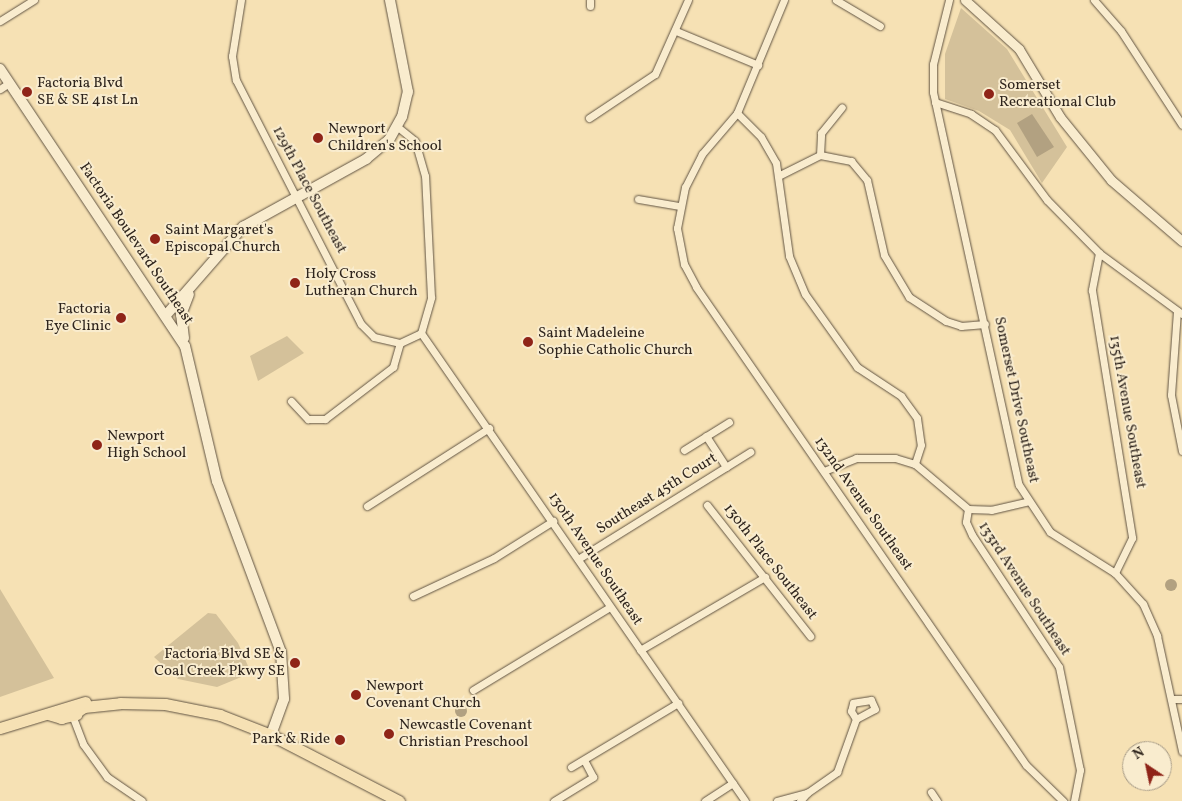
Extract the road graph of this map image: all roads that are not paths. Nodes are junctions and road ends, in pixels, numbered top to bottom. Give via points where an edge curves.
1 (34, 0) edge
2 (241, 0) edge
3 (390, 0) edge
4 (688, 0) edge
5 (784, 0) edge
6 (836, 0) edge
7 (949, 0) edge
8 (965, 0) edge
9 (1094, 0) edge
10 (0, 21) edge
11 (880, 26) dead end
12 (676, 31) junction
13 (758, 66) junction
14 (0, 69) edge
15 (9, 83) junction
16 (0, 89) edge
17 (935, 102) junction
18 (842, 107) dead end
19 (737, 113) junction
20 (589, 118) dead end
21 (1182, 126) edge
22 (398, 128) junction
23 (820, 155) junction
24 (780, 174) junction
25 (296, 198) junction
26 (638, 199) dead end
27 (679, 206) junction
28 (1182, 241) edge
29 (1099, 253) junction
30 (195, 282) junction
31 (1180, 313) edge
32 (168, 314) junction
33 (985, 324) junction
34 (421, 333) junction
35 (400, 343) junction
36 (185, 346) junction
37 (291, 401) dead end
38 (729, 422) dead end
39 (489, 428) junction
40 (706, 436) junction
41 (684, 450) dead end
42 (1182, 451) edge
43 (750, 452) dead end
44 (915, 464) junction
45 (726, 467) junction
46 (824, 472) junction
47 (1026, 502) junction
48 (708, 505) dead end
49 (367, 506) dead end
50 (968, 508) junction
51 (553, 521) junction
52 (578, 559) junction
53 (1115, 573) junction
54 (765, 577) junction
55 (413, 596) dead end
56 (610, 607) junction
57 (810, 636) dead end
58 (640, 650) junction
59 (473, 690) dead end
60 (1172, 699) junction
61 (1182, 699) edge
62 (136, 703) junction
63 (678, 703) junction
64 (48, 714) junction
65 (72, 715) junction
66 (856, 719) dead end
67 (0, 728) edge
68 (271, 736) junction
69 (1182, 751) edge
70 (584, 760) junction
71 (571, 767) dead end
72 (733, 783) junction
73 (931, 792) dead end
74 (807, 793) junction
75 (142, 801) edge
76 (399, 801) edge
77 (554, 801) edge
78 (704, 801) edge
79 (745, 801) edge
80 (777, 801) edge
81 (800, 801) edge
82 (937, 801) edge
83 (1063, 801) edge
84 (1074, 801) edge

1 - 10 street
2 - 25 street, 129th Place Southeast via 232,56 236,80
3 - 22 main road via 408,80
4 - 12 street
5 - 13 street, 132nd Avenue Southeast
6 - 11 street
7 - 17 street, Somerset Drive Southeast via 933,64
8 - 28 street via 1019,49 1060,117 1111,180
9 - 21 street via 1121,31
12 - 13 street
12 - 20 street via 661,65 648,81
13 - 19 street, 132nd Avenue Southeast
14 - 15 main road, Factoria Boulevard Southeast
15 - 16 street
15 - 32 main road, Factoria Boulevard Southeast
17 - 29 street via 971,114 995,130 1047,200
17 - 33 street, Somerset Drive Southeast
18 - 23 street via 821,133
19 - 24 street via 761,137
19 - 27 street, 132nd Avenue Southeast via 691,170
22 - 25 main road via 372,155
22 - 34 street via 415,141 425,176 431,297
23 - 24 street
23 - 33 street via 844,158 863,173 884,255 909,297 946,322
24 - 44 street via 784,234 796,276 857,367 911,407 920,432
25 - 30 main road via 243,227
25 - 35 street, 129th Place Southeast via 367,332 383,341
26 - 27 street
27 - 46 street, 132nd Avenue Southeast via 679,243 696,287
29 - 31 street
29 - 53 street, 135th Avenue Southeast via 1092,290 1132,538 1127,556
30 - 32 main road
30 - 36 main road via 182,310
31 - 42 street via 1171,395
32 - 36 main road, Factoria Boulevard Southeast
33 - 47 street, Somerset Drive Southeast
34 - 35 street
34 - 39 street, 130th Avenue Southeast
35 - 37 street via 394,366 325,419 308,419
36 - 68 main road, Factoria Boulevard Southeast via 216,481 281,652 284,699
38 - 40 street
39 - 49 street
39 - 51 street, 130th Avenue Southeast
40 - 41 street
40 - 45 street
43 - 45 street, Southeast 45th Court
44 - 46 street via 867,456
44 - 50 street
45 - 52 street, Southeast 45th Court
46 - 83 street, 132nd Avenue Southeast via 1026,765
47 - 50 street via 992,510
47 - 53 street, Somerset Drive Southeast via 1060,540
48 - 54 street, 130th Place Southeast
50 - 84 street, 133rd Avenue Southeast via 966,522 972,535 1058,667 1080,770
51 - 52 street, 130th Avenue Southeast
51 - 55 street via 494,558
52 - 56 street, 130th Avenue Southeast
53 - 60 street, Somerset Drive Southeast via 1150,616
54 - 57 street, 130th Place Southeast
54 - 58 street
56 - 58 street, 130th Avenue Southeast
56 - 59 street
58 - 63 street, 130th Avenue Southeast
60 - 61 street
60 - 69 street, Somerset Drive Southeast
62 - 64 main road via 128,699 87,701 56,708
62 - 65 main road via 84,707
62 - 68 main road via 193,708
63 - 70 street
63 - 72 street, 130th Avenue Southeast
64 - 65 main road
64 - 67 main road
65 - 75 street via 83,744 107,777
66 - 74 street via 843,764 830,779
68 - 76 main road
70 - 71 street
70 - 77 street via 593,777
72 - 78 street
72 - 79 street, 130th Avenue Southeast
73 - 82 street
74 - 80 street
74 - 81 street

